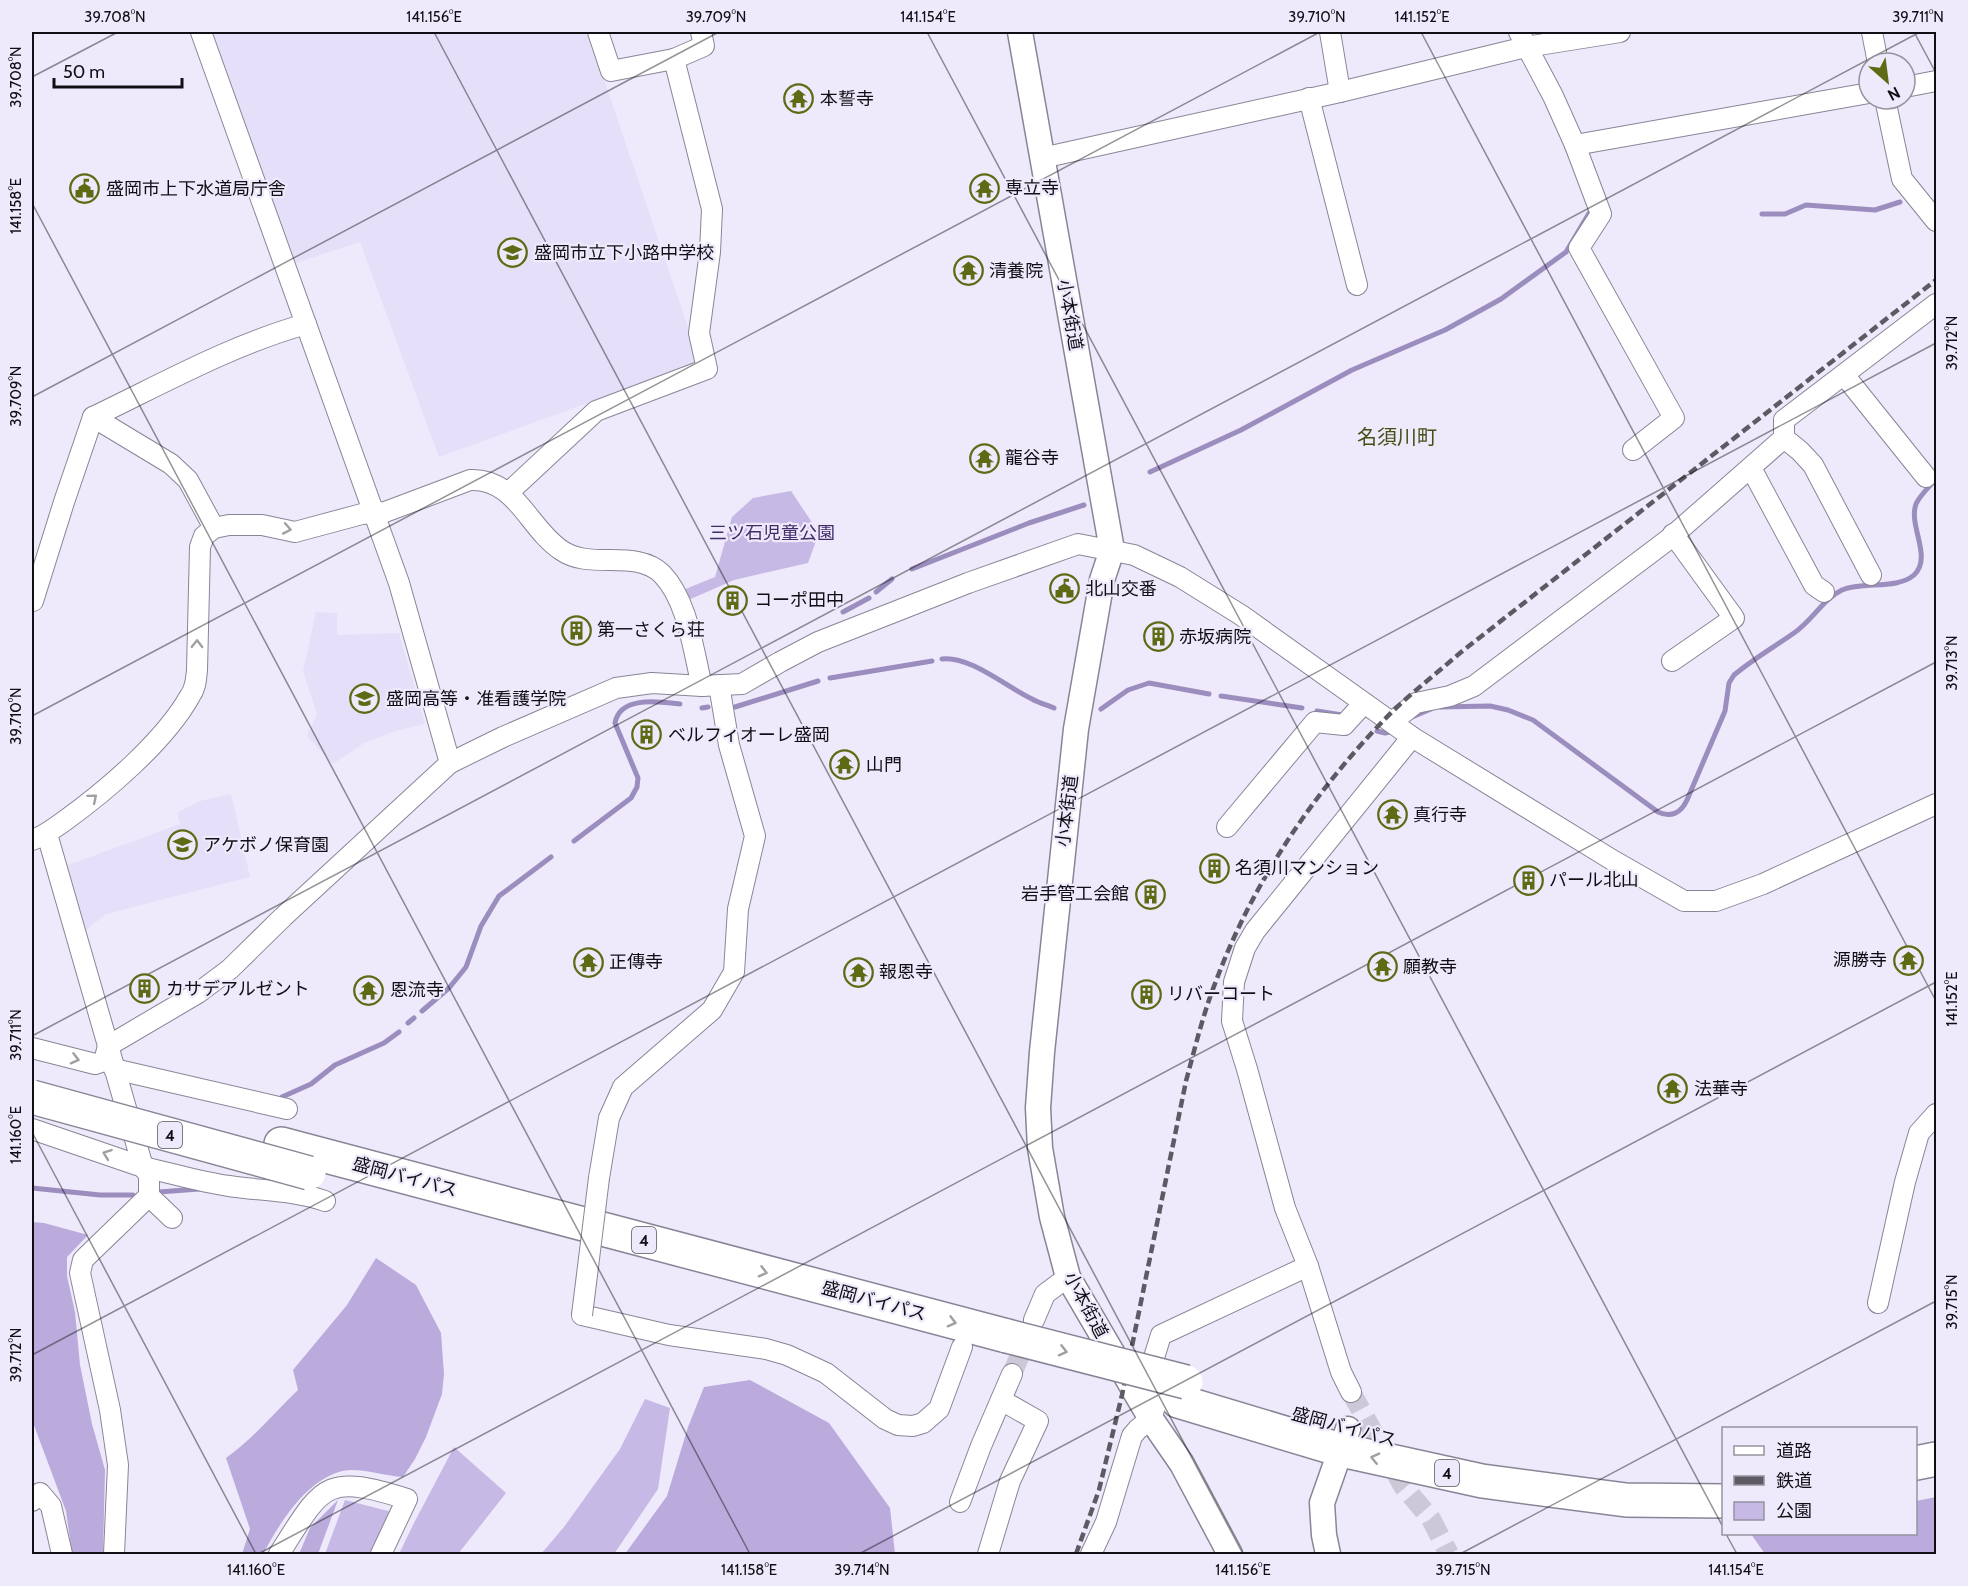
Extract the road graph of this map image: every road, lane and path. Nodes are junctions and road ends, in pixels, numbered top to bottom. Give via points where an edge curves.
1 (201, 32) edge
2 (598, 32) edge
3 (701, 32) edge
4 (1020, 32) edge
5 (1330, 32) edge
6 (1620, 32) edge
7 (1872, 32) edge
8 (1522, 39) edge
9 (1876, 51) edge
10 (674, 58) junction
11 (1936, 81) edge
12 (1917, 85) edge
13 (1340, 92) junction
14 (1857, 95) edge
15 (1309, 98) junction
16 (1888, 111) edge
17 (1575, 145) junction
18 (1042, 158) junction
19 (1936, 221) edge
20 (1357, 285) dead end
21 (1936, 304) edge
22 (306, 324) junction
23 (1845, 376) junction
24 (93, 417) junction
25 (1784, 438) junction
26 (1633, 450) dead end
27 (1751, 468) junction
28 (1926, 477) dead end
29 (508, 492) junction
30 (374, 513) junction
31 (214, 528) junction
32 (1673, 534) junction
33 (1112, 550) junction
34 (1871, 575) dead end
35 (1824, 592) dead end
36 (32, 601) edge
37 (1672, 661) dead end
38 (711, 685) junction
39 (1364, 703) junction
40 (1392, 722) junction
41 (1412, 737) junction
42 (450, 763) junction
43 (1936, 804) edge
44 (1227, 827) dead end
45 (39, 837) edge
46 (108, 1046) junction
47 (32, 1048) edge
48 (114, 1069) junction
49 (32, 1078) edge
50 (32, 1098) edge
51 (286, 1109) dead end
52 (1936, 1114) edge
53 (32, 1129) edge
54 (143, 1167) junction
55 (301, 1183) junction
56 (149, 1196) junction
57 (325, 1201) dead end
58 (172, 1218) dead end
59 (1308, 1266) junction
60 (1068, 1277) junction
61 (1878, 1303) dead end
62 (1034, 1320) tunnel mouth
63 (962, 1347) junction
64 (1007, 1356) junction
65 (1351, 1392) tunnel mouth
66 (1001, 1400) junction
67 (1151, 1419) junction
68 (1344, 1440) junction
69 (1936, 1459) edge
70 (1917, 1462) edge
71 (1936, 1475) edge
72 (1917, 1478) edge
73 (1722, 1484) edge
74 (32, 1501) edge
75 (1722, 1501) edge
76 (960, 1502) dead end
77 (62, 1554) edge
78 (114, 1554) edge
79 (279, 1554) edge
80 (381, 1554) edge
81 (988, 1554) edge
82 (1091, 1554) edge
83 (1230, 1554) edge
84 (1328, 1554) edge

1 - 22 street
2 - 10 street via 611,71
3 - 10 street via 704,46
4 - 18 street, 小本街道
5 - 13 street
6 - 8 street
7 - 9 street
8 - 13 street
8 - 17 street
10 - 29 street via 712,209 699,333 707,369 596,411
11 - 12 street
13 - 15 street
14 - 17 street
15 - 18 street
15 - 20 street
16 - 19 street via 1902,179
17 - 26 street via 1601,214 1579,248 1674,418
18 - 33 street, 小本街道
21 - 23 street
22 - 24 street via 215,358
22 - 30 street
23 - 25 street via 1784,420
23 - 28 street
24 - 31 street via 161,457 188,480
24 - 36 street
25 - 27 street
25 - 34 street via 1813,465
27 - 32 street
27 - 35 street via 1814,585
29 - 30 street via 494,483 470,480
29 - 38 street via 558,549 570,556 638,563 660,573 682,606
31 -> 30 street via 262,525 295,532
30 - 42 street via 399,583
45 -> 31 street via 93,799 138,759 191,695 197,670 200,546
32 - 37 street via 1734,618
32 - 40 street via 1474,686 1416,703
33 - 38 street via 1078,544 818,642 742,684
33 - 39 street via 1134,555 1180,577 1241,615
33 - 60 street, 小本街道 via 1101,580 1076,729 1038,1108 1040,1148 1052,1217
38 - 42 street via 652,683 616,688
38 - 63 street, bridge via 754,836 738,909 734,972 712,1010 623,1087 609,1118 582,1315 787,1355 826,1373 898,1425 923,1423 939,1409
39 - 40 street
39 - 44 street via 1344,725 1315,722
40 - 41 street
41 - 43 street via 1684,901 1716,901 1762,884
41 - 59 street via 1255,931 1234,982 1232,1021 1282,1198
42 - 46 street via 230,969 198,993
45 - 46 street
47 -> 46 street via 94,1064 104,1061
46 - 48 street
48 - 51 street
48 - 54 street
49 -> 64 highway, 盛岡バイパス / 4 via 281,1144
50 - 55 highway, 盛岡バイパス / 4, bridge
52 - 61 street via 1919,1133
54 -> 53 street
54 - 55 street via 226,1186
54 - 56 street via 148,1175
55 - 57 street via 310,1196
55 - 63 highway, 盛岡バイパス / 4
56 - 58 street
56 - 78 street via 83,1260 80,1273 118,1465
59 - 65 street via 1341,1372
59 - 67 street via 1161,1335 1152,1364 1157,1400
60 - 62 street via 1045,1294
60 - 67 street, 小本街道
63 - 64 highway, 盛岡バイパス / 4
64 - 66 street
64 - 68 highway, 盛岡バイパス / 4, bridge via 1182,1391
66 - 76 street
66 - 81 street via 1038,1421 1010,1481
67 - 82 street via 1132,1436 1106,1522
67 - 83 street, 小本街道 via 1182,1464
68 - 73 highway, 盛岡バイパス / 4 via 1607,1481
75 -> 68 highway, 盛岡バイパス / 4 via 1626,1500 1525,1488 1482,1481
68 - 84 street via 1322,1503
69 - 70 highway
71 - 72 highway
74 - 77 street via 40,1493 51,1506
79 - 80 street via 317,1499 338,1486 350,1485 407,1499

